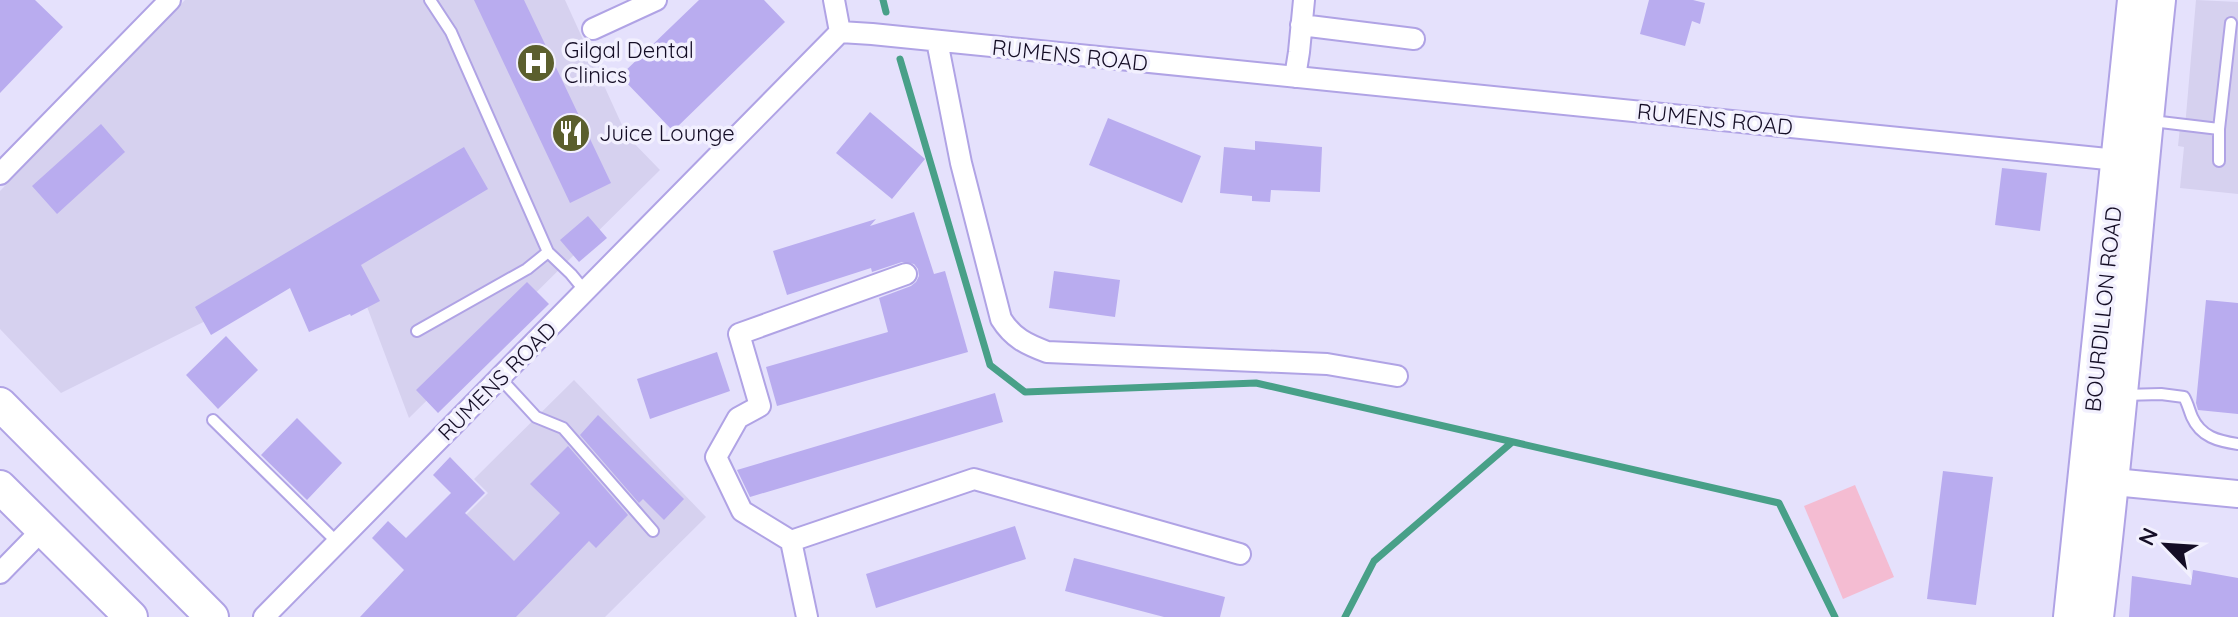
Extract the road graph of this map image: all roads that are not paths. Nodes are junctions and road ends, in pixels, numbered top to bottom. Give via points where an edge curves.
1 (170, 0) edge
2 (430, 0) edge
3 (656, 0) edge
4 (834, 0) edge
5 (1304, 0) edge
6 (2134, 0) edge
7 (2159, 0) edge
8 (2231, 23) dead end
9 (1301, 25) junction
10 (593, 29) dead end
11 (840, 32) junction
12 (1414, 39) dead end
13 (937, 41) junction
14 (1295, 77) junction
15 (2146, 121) junction
16 (2219, 129) junction
17 (2117, 160) junction
18 (2219, 161) dead end
19 (0, 174) edge
20 (548, 252) junction
21 (906, 274) dead end
22 (585, 291) junction
23 (417, 331) dead end
24 (1397, 376) dead end
25 (500, 378) junction
26 (2121, 395) junction
27 (0, 404) edge
28 (213, 420) dead end
29 (2238, 444) edge
30 (2100, 483) junction
31 (0, 487) edge
32 (2238, 494) edge
33 (43, 529) junction
34 (653, 531) dead end
35 (791, 541) junction
36 (337, 542) junction
37 (1240, 554) dead end
38 (0, 573) edge
39 (124, 615) edge
40 (212, 617) edge
41 (264, 617) edge
42 (807, 617) edge
43 (2070, 617) edge
44 (2097, 617) edge

1 - 19 street
2 - 20 lane via 451,32
3 - 10 street
4 - 11 street
5 - 9 street
6 - 17 main road, BOURDILLON ROAD
7 - 15 main road, BOURDILLON ROAD
8 - 16 lane
9 - 12 street
9 - 14 street
11 - 13 street, RUMENS ROAD
11 - 22 street, RUMENS ROAD
13 - 14 street, RUMENS ROAD
13 - 24 street via 961,163 1001,319 1010,334 1047,352 1327,364
14 - 17 street, RUMENS ROAD
15 - 16 lane
15 - 26 main road, BOURDILLON ROAD
16 - 18 lane
17 - 30 main road, BOURDILLON ROAD
20 - 22 lane
20 - 23 lane
21 - 35 street via 739,334 760,406 738,418 716,457 742,511
22 - 25 street, RUMENS ROAD
25 - 34 lane via 536,417 563,428
25 - 36 street, RUMENS ROAD
26 - 29 lane via 2184,397 2198,428
26 - 30 main road, BOURDILLON ROAD
27 - 40 main road
28 - 36 lane
30 - 32 street
30 - 43 main road, BOURDILLON ROAD
30 - 44 main road, BOURDILLON ROAD
31 - 33 main road
33 - 38 street
33 - 39 main road
35 - 37 street via 974,479
35 - 42 street
36 - 41 street, RUMENS ROAD

